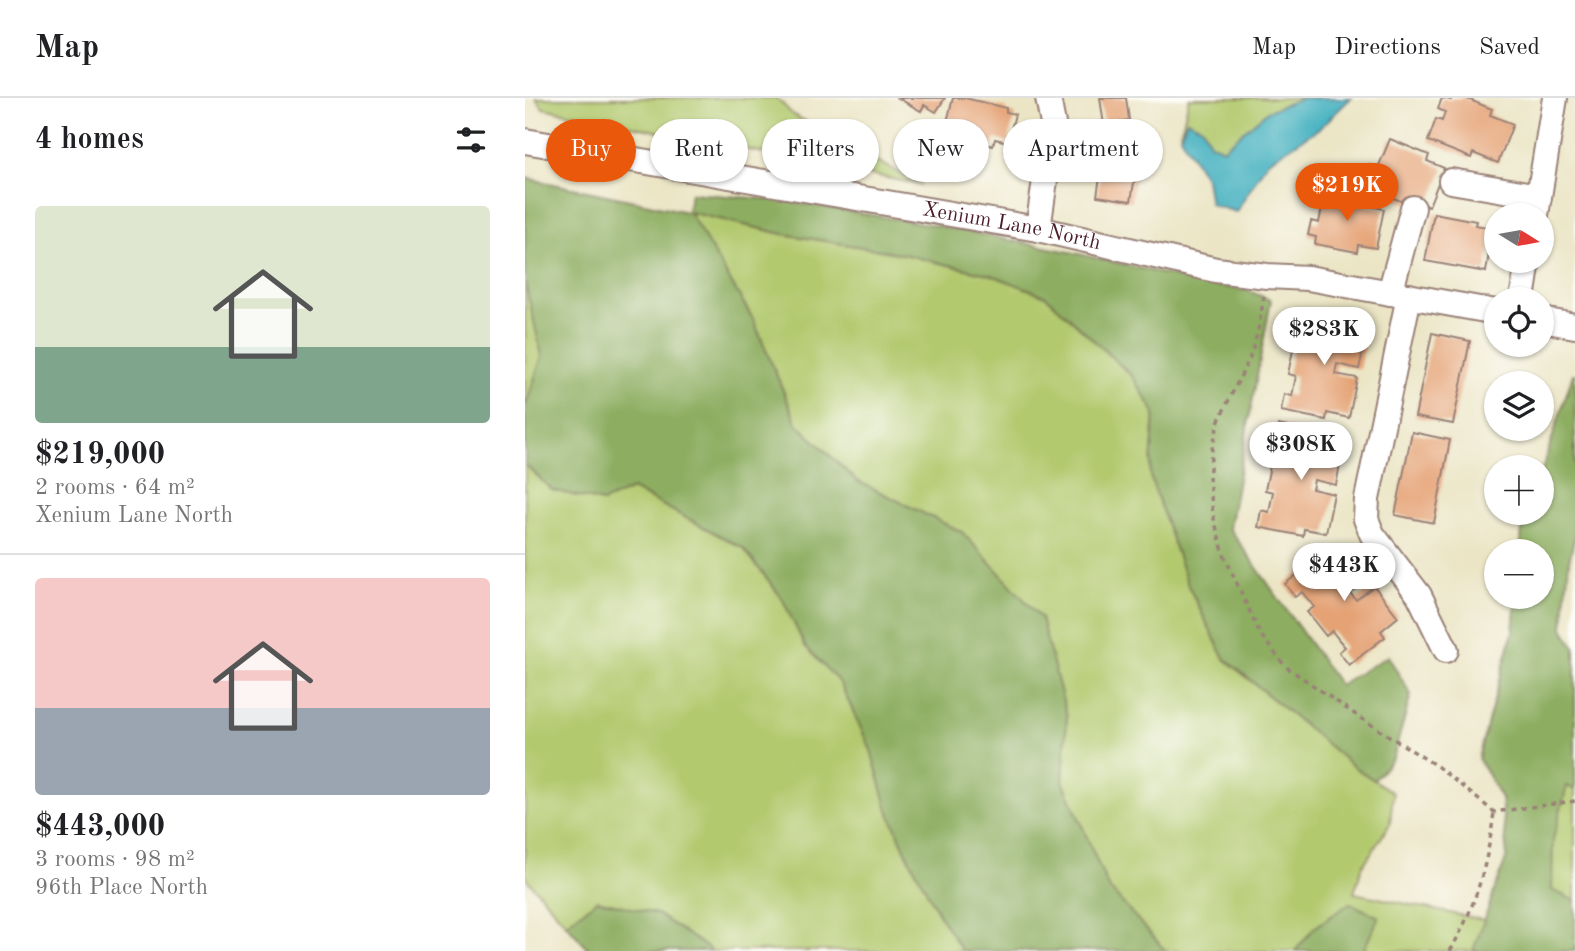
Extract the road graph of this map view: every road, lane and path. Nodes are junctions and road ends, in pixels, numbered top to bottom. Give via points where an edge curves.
1 (1048, 98) edge
2 (1555, 98) edge
3 (525, 141) edge
4 (1451, 181) dead end
5 (1527, 203) edge
6 (1538, 203) edge
7 (1413, 208) dead end
8 (1038, 229) junction
9 (1266, 276) junction
10 (1400, 295) junction
11 (1484, 310) edge
12 (1554, 322) edge
13 (1575, 326) edge
14 (1447, 650) dead end
15 (1575, 801) edge
16 (1494, 812) junction
17 (1450, 951) edge

1 - 8 street via 1053,124
2 - 6 street
3 - 8 street, Xenium Lane North
4 - 5 street
7 - 10 street
8 - 9 street, Xenium Lane North via 1216,270
9 - 10 street, Xenium Lane North via 1308,278
9 - 16 path via 1250,357 1219,419 1212,449 1213,514 1224,555 1260,634 1285,666 1439,767
10 - 11 street, Xenium Lane North
10 - 14 street via 1366,519 1372,534 1419,596
12 - 13 street
15 - 16 path
16 - 17 path via 1483,878

